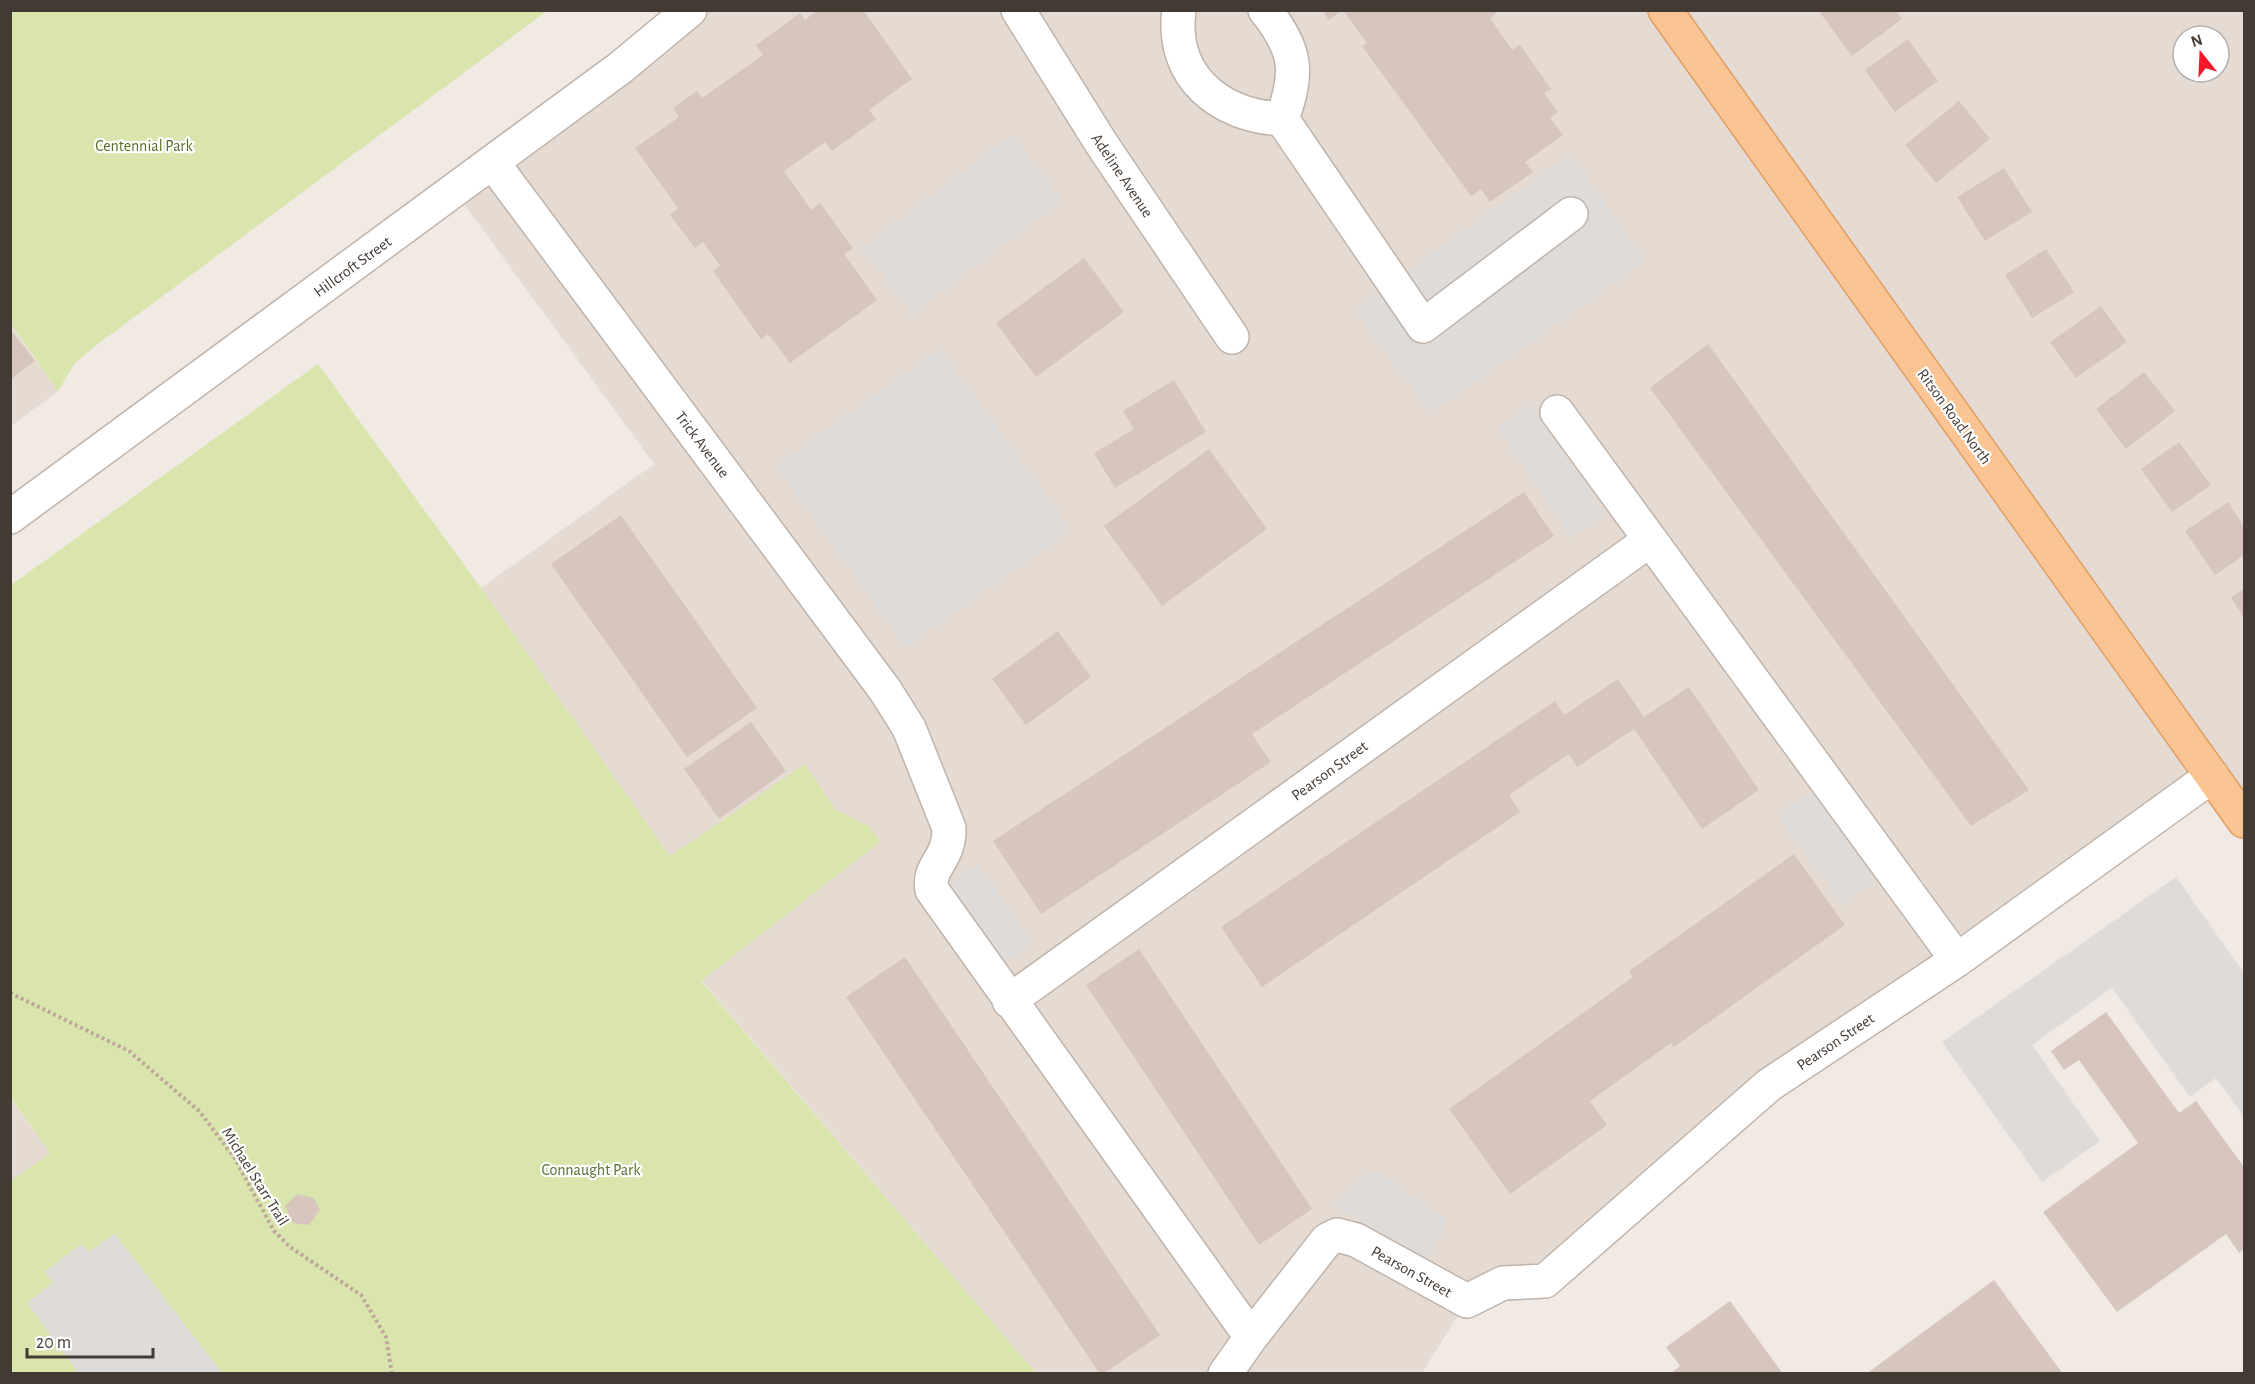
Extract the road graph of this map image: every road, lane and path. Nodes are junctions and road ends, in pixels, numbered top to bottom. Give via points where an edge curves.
1 (690, 10) edge
2 (1018, 10) edge
3 (1179, 10) edge
4 (1265, 10) edge
5 (1665, 10) edge
6 (1282, 119) junction
7 (493, 163) junction
8 (1571, 214) dead end
9 (1232, 337) dead end
10 (1557, 412) dead end
11 (10, 517) edge
12 (1650, 540) junction
13 (2212, 776) junction
14 (2244, 821) edge
15 (1957, 960) junction
16 (10, 993) edge
17 (1009, 1001) junction
18 (1251, 1337) junction
19 (392, 1374) edge
20 (1225, 1374) edge

1 - 7 street, Hillcroft Street
2 - 9 street, Adeline Avenue via 1101,143
3 - 6 street via 1177,44 1196,81 1229,107 1256,117
4 - 6 street via 1289,47 1294,68 1293,90
5 - 13 main road, Ritson Road North
6 - 8 street via 1423,326
7 - 11 street, Hillcroft Street
7 - 17 street, Trick Avenue via 885,690 909,728 950,828 950,845 932,873 932,890
10 - 12 street
12 - 15 street
12 - 17 street, Pearson Street
13 - 14 main road, Ritson Road North
13 - 15 street, Pearson Street
15 - 18 street, Pearson Street via 1769,1085 1545,1281 1503,1283 1467,1301 1356,1240 1337,1235 1327,1240
16 - 19 path, Michael Starr Trail via 129,1051 199,1111 234,1157 274,1231 304,1258 361,1295 386,1337
17 - 18 street
18 - 20 street

